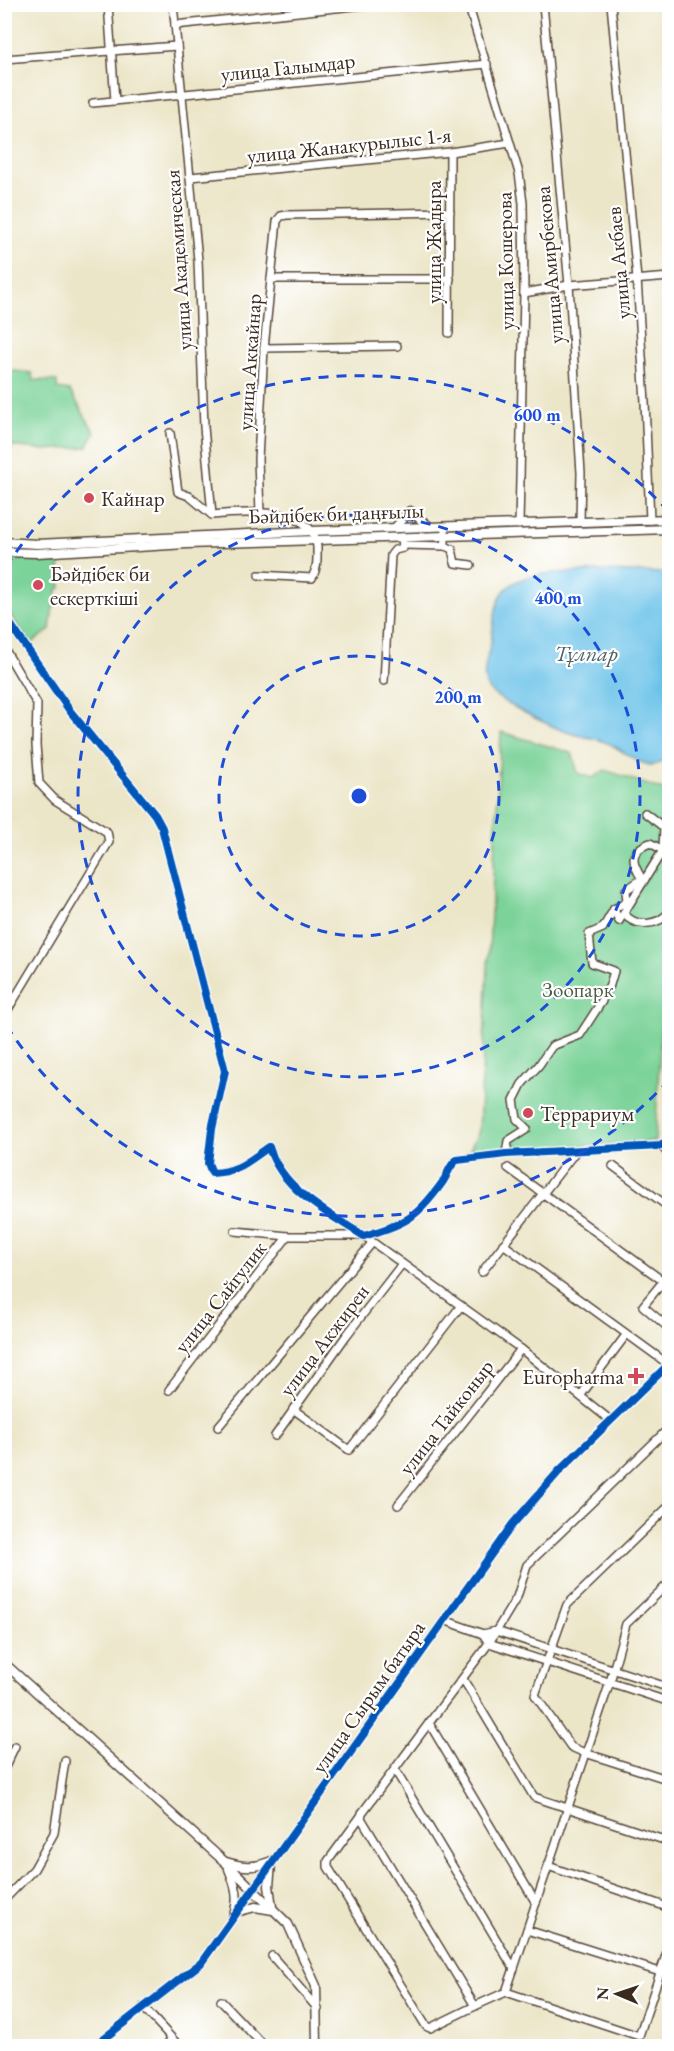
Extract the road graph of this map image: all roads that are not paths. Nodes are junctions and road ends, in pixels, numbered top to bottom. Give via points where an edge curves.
1 (108, 4) edge
2 (173, 4) edge
3 (373, 4) edge
4 (468, 4) edge
5 (543, 4) edge
6 (610, 4) edge
7 (175, 25) junction
8 (177, 46) junction
9 (110, 51) junction
10 (4, 59) edge
11 (487, 64) junction
12 (182, 95) junction
13 (115, 101) junction
14 (93, 103) dead end
15 (510, 143) junction
16 (450, 152) junction
17 (190, 177) junction
18 (450, 212) junction
19 (669, 277) edge
20 (271, 279) junction
21 (450, 279) junction
22 (637, 279) junction
23 (569, 285) junction
24 (524, 293) junction
25 (449, 333) dead end
26 (397, 346) dead end
27 (264, 348) junction
28 (170, 433) dead end
29 (260, 513) junction
30 (212, 514) junction
31 (669, 519) edge
32 (650, 520) junction
33 (579, 522) junction
34 (395, 528) junction
35 (430, 528) junction
36 (519, 529) junction
37 (669, 529) edge
38 (311, 531) junction
39 (445, 532) junction
40 (316, 539) junction
41 (402, 541) junction
42 (4, 542) edge
43 (445, 546) junction
44 (4, 552) edge
45 (471, 565) dead end
46 (259, 575) dead end
47 (4, 615) edge
48 (4, 648) edge
49 (384, 681) dead end
50 (645, 813) dead end
51 (667, 830) edge
52 (663, 850) junction
53 (669, 872) edge
54 (614, 909) junction
55 (669, 911) edge
56 (624, 914) junction
57 (4, 1016) edge
58 (669, 1137) edge
59 (661, 1146) junction
60 (576, 1150) junction
61 (506, 1154) junction
62 (669, 1155) edge
63 (613, 1166) dead end
64 (508, 1168) dead end
65 (543, 1193) junction
66 (669, 1208) edge
67 (235, 1231) dead end
68 (288, 1236) junction
69 (364, 1236) junction
70 (372, 1243) junction
71 (503, 1244) junction
72 (402, 1264) junction
73 (482, 1272) dead end
74 (669, 1273) edge
75 (663, 1281) junction
76 (460, 1307) junction
77 (669, 1329) edge
78 (626, 1335) junction
79 (520, 1349) junction
80 (669, 1363) edge
81 (169, 1390) dead end
82 (581, 1395) junction
83 (293, 1409) junction
84 (610, 1420) junction
85 (218, 1427) dead end
86 (669, 1427) edge
87 (275, 1436) dead end
88 (398, 1505) dead end
89 (669, 1505) edge
90 (662, 1512) junction
91 (669, 1519) edge
92 (669, 1582) edge
93 (444, 1620) junction
94 (496, 1631) junction
95 (483, 1634) junction
96 (489, 1643) junction
97 (551, 1650) junction
98 (546, 1662) junction
99 (4, 1663) edge
100 (613, 1670) junction
101 (463, 1679) junction
102 (610, 1682) junction
103 (669, 1688) edge
104 (669, 1702) edge
105 (429, 1724) junction
106 (15, 1746) dead end
107 (585, 1754) junction
108 (65, 1761) dead end
109 (4, 1769) edge
110 (395, 1770) junction
111 (669, 1780) edge
112 (567, 1809) junction
113 (361, 1816) junction
114 (669, 1842) edge
115 (224, 1862) junction
116 (273, 1862) junction
117 (549, 1866) junction
118 (252, 1890) junction
119 (4, 1900) edge
120 (536, 1903) junction
121 (669, 1908) edge
122 (274, 1909) junction
123 (234, 1915) junction
124 (527, 1930) junction
125 (669, 1943) edge
126 (272, 1956) dead end
127 (514, 1969) junction
128 (660, 1972) junction
129 (506, 1992) junction
130 (221, 2001) dead end
131 (475, 2006) junction
132 (143, 2007) junction
133 (318, 2009) junction
134 (172, 2039) junction
135 (94, 2046) edge
136 (165, 2046) edge
137 (179, 2046) edge
138 (264, 2046) edge
139 (317, 2046) edge

1 - 9 street
2 - 7 street, улица Академическая
3 - 7 street
4 - 11 street, улица Кошерова
5 - 23 street, улица Амирбекова
6 - 22 street, улица Акбаев
7 - 8 street, улица Академическая
8 - 9 street
8 - 12 street, улица Академическая
9 - 10 street
9 - 13 street
11 - 12 street, улица Галымдар
11 - 15 street, улица Кошерова
12 - 13 street, улица Галымдар
12 - 17 street, улица Академическая
13 - 14 street, улица Галымдар
15 - 16 street, улица Жанакурылыс 1-я
15 - 24 street, улица Кошерова via 524,203
16 - 17 street, улица Жанакурылыс 1-я
16 - 18 street, улица Жадыра
17 - 30 street, улица Академическая
18 - 20 street, улица Аккайнар via 281,216 277,221
18 - 21 street, улица Жадыра
19 - 22 street
20 - 21 street
20 - 27 street, улица Аккайнар
21 - 25 street, улица Жадыра
22 - 23 street
22 - 32 street, улица Акбаев
23 - 24 street
23 - 33 street, улица Амирбекова via 581,474
24 - 36 street, улица Кошерова
26 - 27 street
27 - 29 street, улица Аккайнар via 258,459
28 - 30 street via 178,492
29 - 30 street
29 - 38 street via 294,517
31 - 32 main road, Бәйдібек би даңғылы
32 - 33 main road, Бәйдібек би даңғылы
33 - 36 main road, Бәйдібек би даңғылы
34 - 35 main road, Бәйдібек би даңғылы
34 - 35 main road via 410,511
34 - 38 main road, Бәйдібек би даңғылы
35 - 39 main road, Бәйдібек би даңғылы
36 - 37 main road, Бәйдібек би даңғылы
36 - 39 main road, Бәйдібек би даңғылы
38 - 40 street
38 - 42 main road, Бәйдібек би даңғылы via 37,544
39 - 41 main road, Бәйдібек би даңғылы
39 - 43 street
40 - 41 main road, Бәйдібек би даңғылы
40 - 44 main road, Бәйдібек би даңғылы
40 - 46 street via 318,568 312,578
41 - 43 street
41 - 49 street via 403,548 391,555
43 - 45 street via 452,549 455,563
47 - 69 street via 70,711 162,828 225,1071 212,1129 209,1168 212,1173 233,1170 269,1147 299,1193
48 - 57 street via 37,704 39,783 55,800 110,836
50 - 51 street
51 - 52 street
52 - 53 street
52 - 54 street via 650,843 640,847 633,858 642,879 626,890 627,902
52 - 56 street
54 - 56 street via 620,921
54 - 61 street via 603,928 589,934 592,963 614,971 609,988 602,992 602,1001 580,1035 552,1046 522,1084 514,1100 517,1119 527,1129 508,1141
55 - 56 street via 644,924 634,923
58 - 59 street
59 - 60 street, улица Сайгулик
59 - 62 street
60 - 61 street, улица Сайгулик
60 - 65 street
61 - 69 street, улица Сайгулик via 457,1160 423,1209 395,1226
63 - 66 street
64 - 65 street
65 - 71 street
65 - 75 street
67 - 68 street
68 - 69 street, улица Сайгулик
68 - 81 street, улица Сайгулик
69 - 70 street
70 - 72 street
70 - 85 street
71 - 73 street
71 - 78 street
72 - 76 street
72 - 83 street, улица Акжирен
74 - 75 street
75 - 77 street via 643,1306
76 - 79 street
76 - 83 street via 350,1450
78 - 80 street
78 - 82 street
79 - 82 street
79 - 88 street, улица Тайконыр
80 - 84 street, улица Сырым батыра
82 - 84 street
83 - 87 street, улица Акжирен
84 - 93 street, улица Сырым батыра via 512,1524
86 - 94 street via 527,1565 517,1598
89 - 90 street
90 - 91 street
90 - 97 street via 567,1605
92 - 100 street via 626,1624
93 - 95 street
93 - 116 street, улица Сырым батыра
94 - 95 street
94 - 96 street
94 - 97 street
95 - 96 street
96 - 98 street
96 - 101 street
97 - 98 street
97 - 100 street
98 - 102 street
98 - 107 street via 535,1695 569,1745
99 - 115 main road
100 - 102 street
100 - 103 street
101 - 105 street
101 - 112 street via 534,1797
102 - 104 street
102 - 107 street
105 - 110 street
105 - 120 street
106 - 109 street
107 - 111 street
107 - 112 street
108 - 119 street via 54,1833 34,1869
110 - 113 street
110 - 127 street
112 - 114 street
112 - 117 street
113 - 131 street
113 - 131 street via 328,1861 328,1867 426,2026 438,2025
115 - 116 main road via 249,1867
115 - 118 main road
115 - 123 main road via 237,1891
116 - 118 street, улица Сырым батыра
116 - 122 main road via 269,1886
117 - 120 street
117 - 121 street
118 - 122 main road
118 - 123 street, улица Сырым батыра
120 - 124 street
122 - 123 main road via 255,1907
122 - 133 main road via 288,1924 316,1986
123 - 132 street, улица Сырым батыра via 201,1963
124 - 127 street
124 - 128 street
125 - 128 street
126 - 133 street
127 - 129 street
128 - 129 street via 639,2036
129 - 131 street
130 - 138 street
132 - 134 street
132 - 135 street, улица Сырым батыра
133 - 139 main road
134 - 136 street
134 - 137 street

